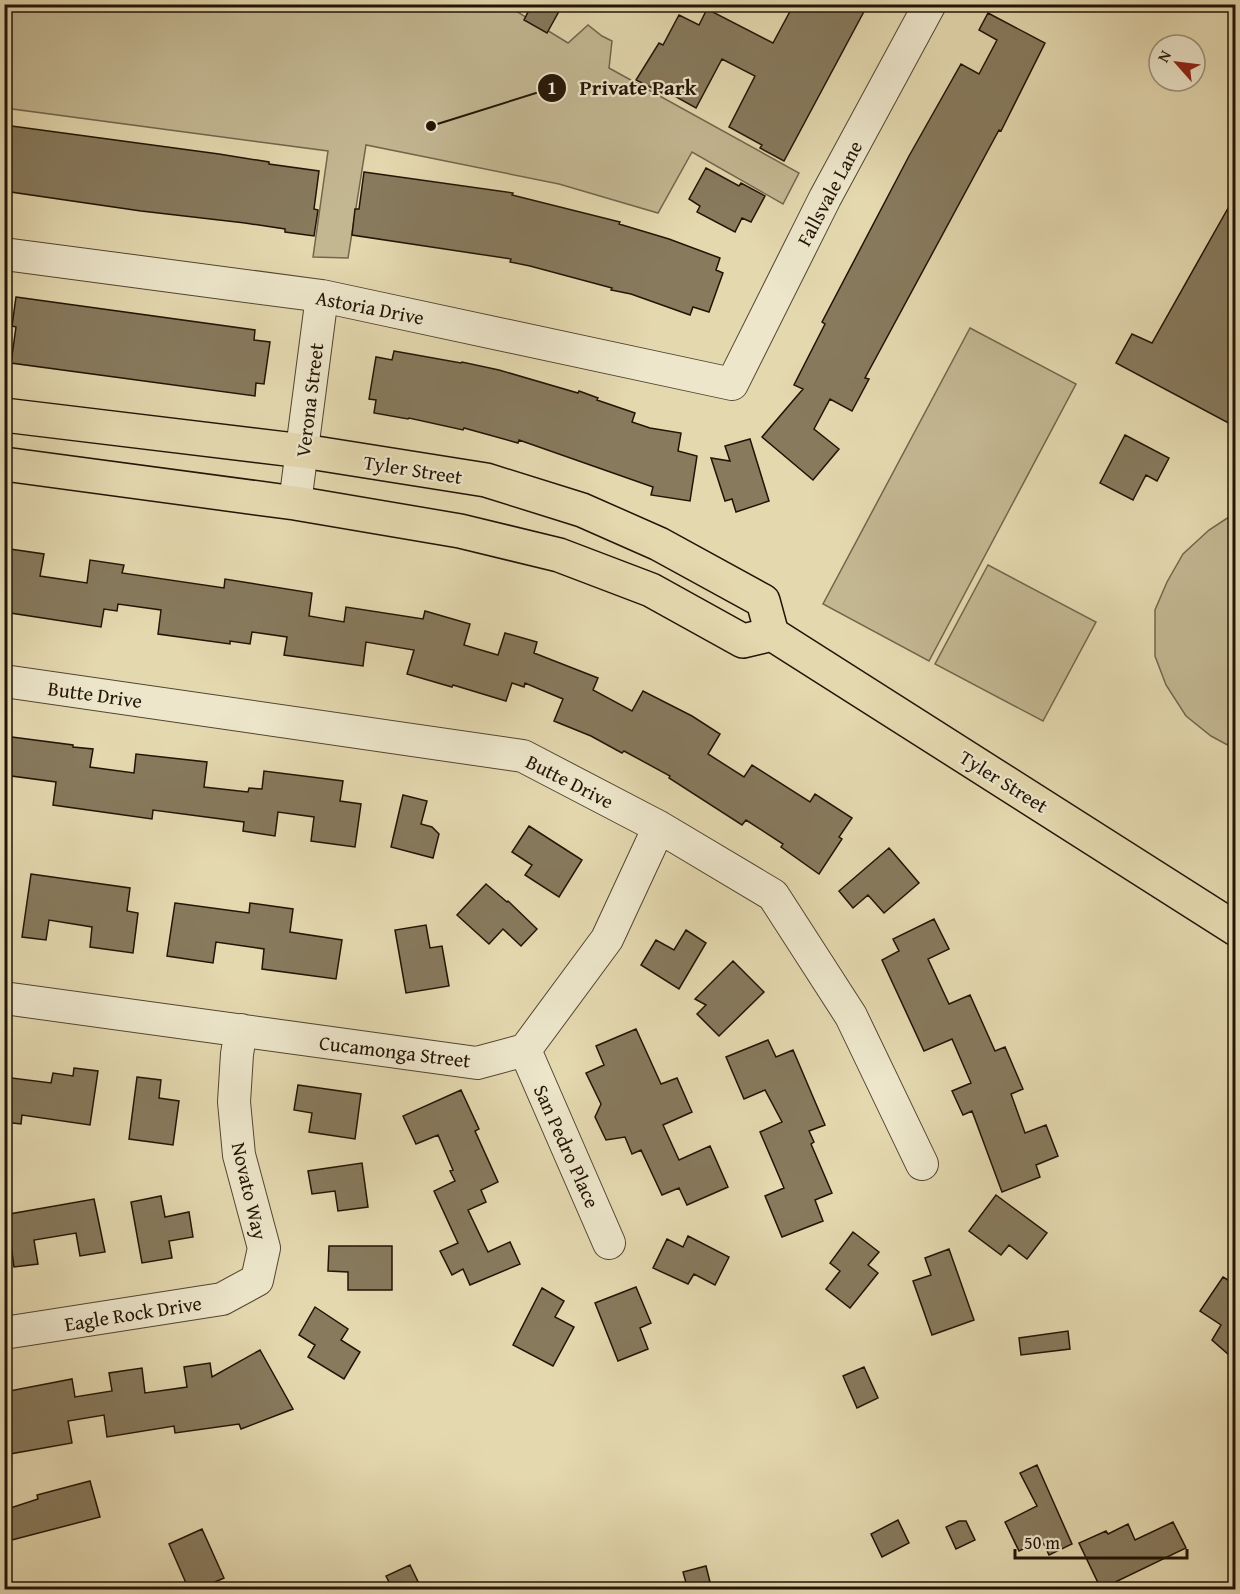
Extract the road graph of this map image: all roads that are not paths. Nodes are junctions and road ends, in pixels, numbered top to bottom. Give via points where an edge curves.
1 (930, 4) edge
2 (4, 254) edge
3 (322, 296) junction
4 (732, 384) joint
5 (4, 415) edge
6 (303, 451) junction
7 (4, 464) edge
8 (295, 503) junction
9 (772, 634) junction
10 (4, 681) edge
11 (659, 827) junction
12 (1236, 929) edge
13 (4, 998) edge
14 (241, 1030) junction
15 (525, 1050) junction
16 (922, 1164) dead end
17 (609, 1243) dead end
18 (257, 1280) joint
19 (4, 1333) edge

1 - 4 street, Fallsvale Lane via 825,198
2 - 3 street, Astoria Drive
3 - 4 street, Astoria Drive
3 - 6 street, Verona Street
5 - 6 main road, Tyler Street
6 - 8 street, Verona Street
6 - 9 main road, Tyler Street via 486,480 582,510 659,544 763,601
7 - 8 main road
8 - 9 main road via 460,531 559,555 651,590 743,641
9 - 12 main road, Tyler Street
10 - 11 street, Butte Drive via 523,756
11 - 15 street via 607,939
11 - 16 street, Butte Drive via 773,895 851,1016
13 - 14 street, Cucamonga Street
14 - 15 street, Cucamonga Street via 477,1063
14 - 18 street, Novato Way via 234,1102 239,1155 264,1248
15 - 17 street, San Pedro Place
18 - 19 street, Eagle Rock Drive via 222,1299

